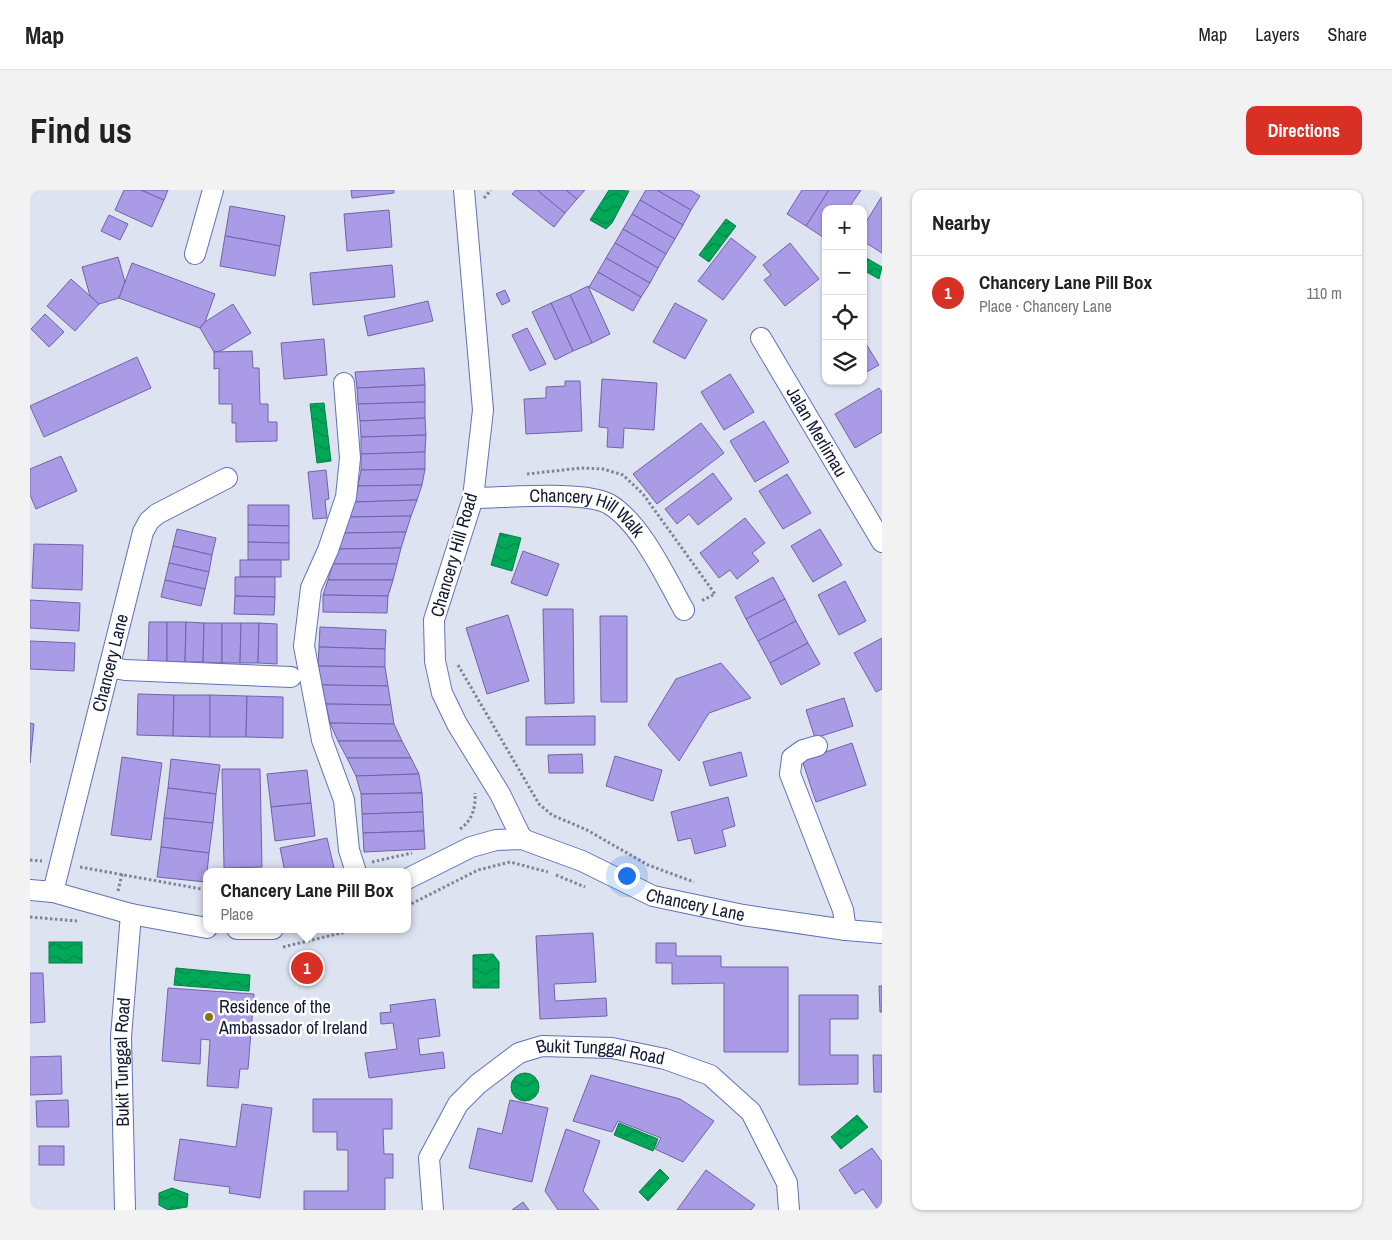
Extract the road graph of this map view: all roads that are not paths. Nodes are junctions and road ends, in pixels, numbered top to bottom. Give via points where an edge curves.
1 (214, 190) edge
2 (468, 193) edge
3 (195, 254) dead end
4 (760, 338) dead end
5 (344, 383) dead end
6 (227, 478) dead end
7 (473, 498) junction
8 (879, 529) edge
9 (684, 610) dead end
10 (109, 667) junction
11 (291, 677) dead end
12 (817, 746) dead end
13 (522, 839) junction
14 (355, 868) edge
15 (411, 877) edge
16 (30, 890) edge
17 (53, 892) junction
18 (131, 914) junction
19 (203, 927) edge
20 (846, 930) junction
21 (882, 933) edge
22 (125, 1210) edge
23 (433, 1210) edge
24 (788, 1210) edge

1 - 3 street
2 - 7 street, Chancery Hill Road via 483,410
4 - 8 street, Jalan Merlimau
5 - 14 street via 350,458 346,496 311,588 304,646 322,740 344,800 349,850
6 - 10 street, Chancery Lane via 149,520 143,532
7 - 9 street, Chancery Hill Walk via 573,497 610,504 631,524 650,551
7 - 13 street, Chancery Hill Road via 434,620 434,661 442,693 457,724 500,794
10 - 11 street
10 - 17 street, Chancery Lane
12 - 20 street via 792,758 790,774 843,910
13 - 15 street, Chancery Lane via 496,840 471,847
13 - 20 street, Chancery Lane via 582,861 652,896 743,915
16 - 17 street
17 - 18 street
18 - 19 street
18 - 22 street, Bukit Tunggal Road via 121,1037
20 - 21 street, Chancery Lane
23 - 24 street, Bukit Tunggal Road via 430,1158 458,1104 478,1084 519,1053 542,1046 612,1048 665,1059 710,1075 751,1112 787,1183

